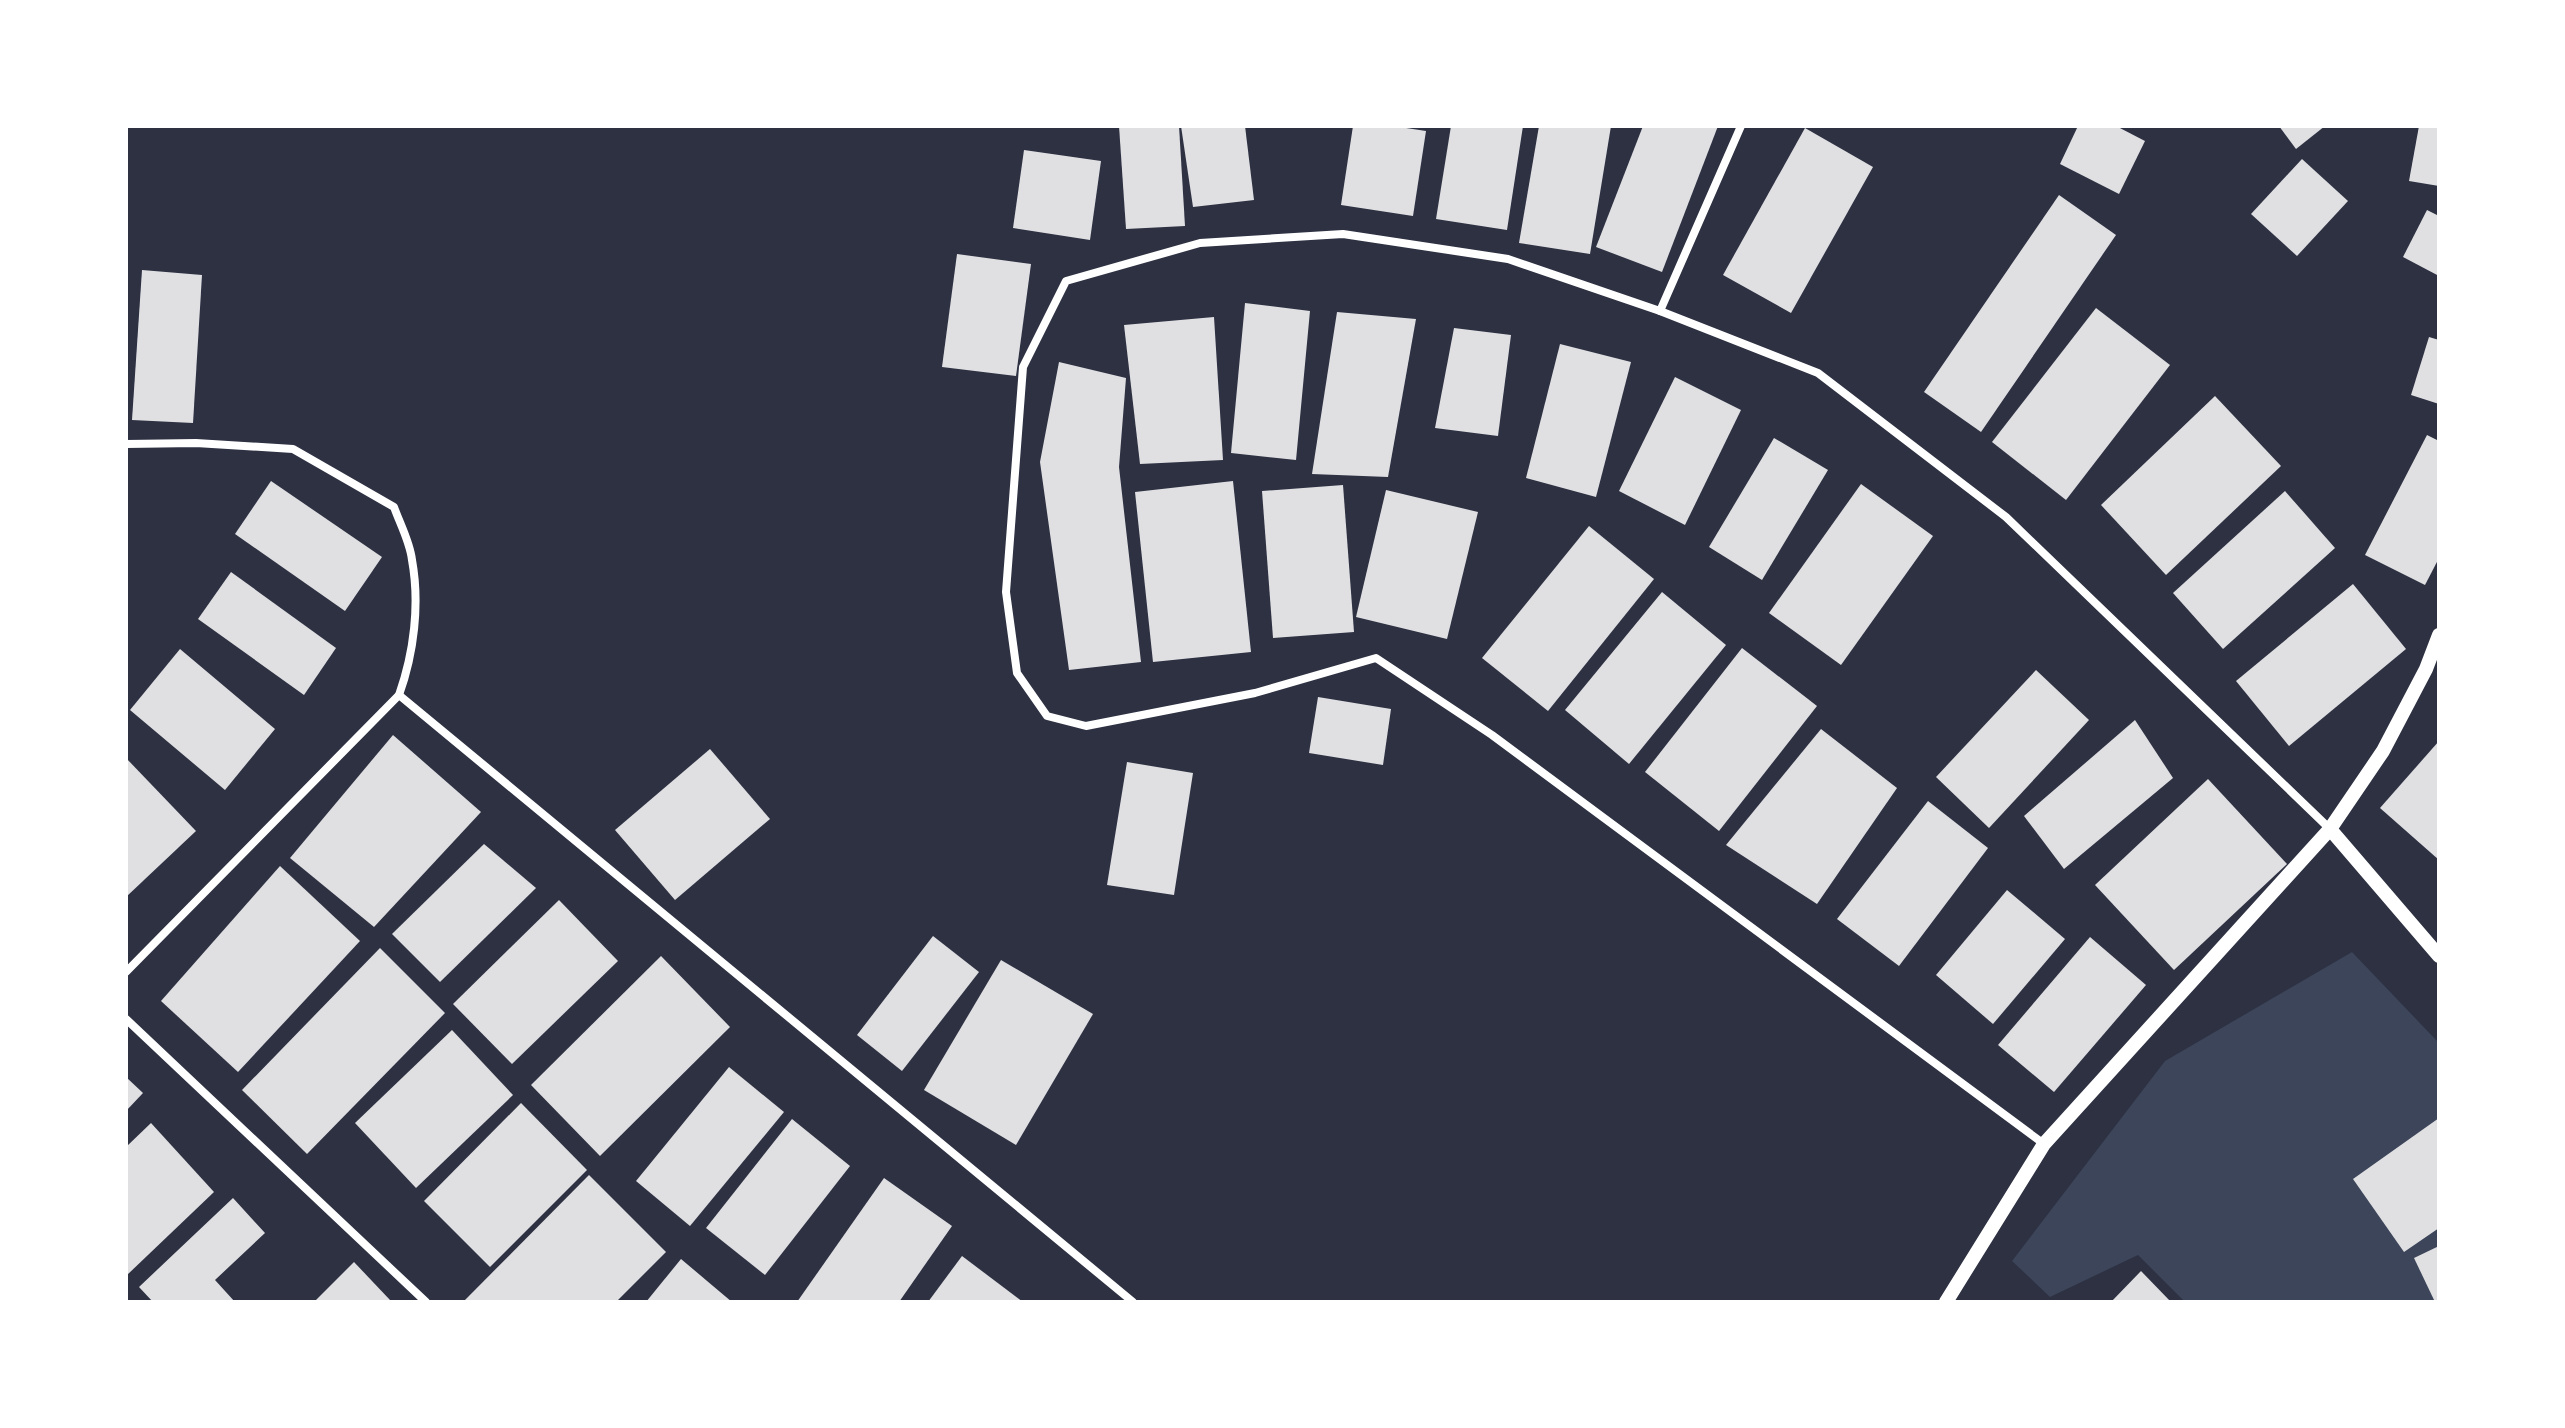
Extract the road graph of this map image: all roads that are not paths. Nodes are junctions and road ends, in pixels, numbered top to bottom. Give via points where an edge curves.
1 (1741, 126) edge
2 (1660, 311) junction
3 (126, 444) edge
4 (2439, 635) edge
5 (399, 695) junction
6 (2330, 829) junction
7 (2439, 956) edge
8 (126, 972) edge
9 (126, 1019) edge
10 (2044, 1144) junction
11 (426, 1302) edge
12 (1133, 1302) edge
13 (1946, 1302) edge

1 - 2 street
2 - 6 street via 1818,373 2006,517
2 - 10 street via 1508,259 1343,234 1200,243 1066,281 1023,367 1006,592 1017,673 1047,716 1086,726 1255,693 1376,658 1492,735
3 - 5 street via 293,449 394,507 413,574 411,663
4 - 6 street via 2383,751
5 - 8 street
5 - 12 street
6 - 7 street
6 - 10 street
9 - 11 street
10 - 13 street

